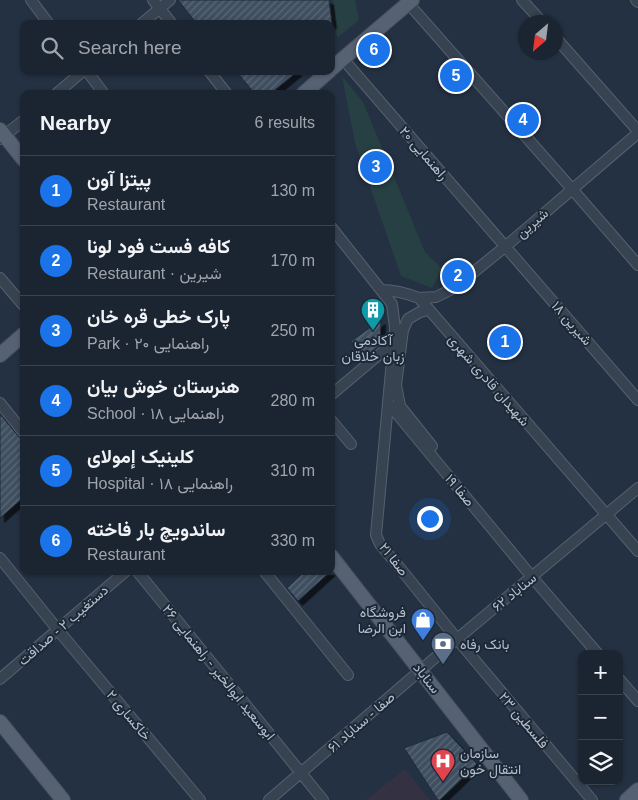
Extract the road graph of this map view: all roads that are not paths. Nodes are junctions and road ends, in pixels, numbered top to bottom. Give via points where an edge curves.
1 (30, 0) edge
2 (153, 0) edge
3 (170, 0) edge
4 (522, 0) edge
5 (410, 2) edge
6 (160, 9) junction
7 (536, 15) edge
8 (47, 20) edge
9 (146, 20) edge
10 (169, 20) edge
11 (563, 46) edge
12 (343, 59) junction
13 (335, 66) edge
14 (80, 75) edge
15 (88, 75) edge
16 (212, 75) edge
17 (324, 75) edge
18 (61, 90) edge
19 (101, 90) edge
20 (224, 90) edge
21 (308, 90) edge
22 (20, 123) edge
23 (638, 132) edge
24 (2, 135) edge
25 (20, 155) edge
26 (572, 189) junction
27 (335, 232) edge
28 (506, 246) junction
29 (638, 265) edge
30 (0, 278) edge
31 (381, 290) junction
32 (419, 298) junction
33 (20, 301) edge
34 (428, 310) junction
35 (20, 338) edge
36 (394, 342) junction
37 (0, 355) edge
38 (335, 392) edge
39 (638, 400) edge
40 (0, 403) edge
41 (388, 403) junction
42 (335, 425) edge
43 (20, 427) edge
44 (351, 444) dead end
45 (442, 469) junction
46 (638, 488) edge
47 (607, 515) junction
48 (638, 552) edge
49 (0, 558) edge
50 (335, 561) edge
51 (121, 575) edge
52 (140, 575) edge
53 (267, 575) edge
54 (532, 577) junction
55 (58, 630) junction
56 (456, 639) junction
57 (595, 650) edge
58 (421, 670) junction
59 (348, 675) dead end
60 (0, 679) edge
61 (623, 684) edge
62 (638, 701) edge
63 (0, 722) edge
64 (301, 773) junction
65 (638, 790) edge
66 (63, 800) edge
67 (200, 800) edge
68 (269, 800) edge
69 (323, 800) edge
70 (521, 800) edge
71 (592, 800) edge
72 (627, 800) edge

1 - 8 street
2 - 6 street
3 - 6 street
4 - 7 street
5 - 12 main road
5 - 26 street
6 - 9 street
6 - 10 street
11 - 23 street
12 - 13 main road
12 - 28 street, راهنمایی ۲۰
14 - 18 street
15 - 19 street
16 - 20 street
17 - 21 main road
22 - 24 street
23 - 26 street, شیرین
24 - 25 main road
26 - 28 street, شیرین
26 - 29 street
27 - 31 street
28 - 32 street, شیرین via 454,288 436,297
28 - 39 street, شیرین ۱۸
30 - 33 street
31 - 32 street via 403,292
31 - 36 street, صفا ۲۱ via 392,304 396,328
32 - 34 street, شهیدان قادری شهری
34 - 45 street via 408,319 403,330 396,385 400,406 437,452
34 - 47 street, شهیدان قادری شهری
35 - 37 main road
36 - 38 street
36 - 41 street, صفا ۲۱
40 - 43 street
41 - 45 street, صفا ۱۹
41 - 56 street, صفا ۲۱ via 376,535
42 - 44 street
45 - 54 street, صفا ۱۹
46 - 47 street, سناباد ۶۲
47 - 48 street, شهیدان قادری شهری
47 - 54 street, سناباد ۶۲
49 - 55 street, خاکساری ۲
50 - 58 main road, سناباد
51 - 55 street, دستغیب ۲ - صداقت
52 - 64 street, ابوسعید ابوالخیر - راهنمایی ۲۶
53 - 59 street
54 - 56 street, سناباد ۶۲
54 - 57 street, صفا ۱۹
55 - 60 street, دستغیب ۲ - صداقت
55 - 67 street, خاکساری ۲
56 - 58 street, سناباد ۶۲
56 - 71 street, فلسطین ۲۳
58 - 64 street, صفا - سناباد ۶۱
58 - 70 main road, سناباد
61 - 62 street
63 - 66 main road
64 - 68 street, صفا - سناباد ۶۱
64 - 69 street, ابوسعید ابوالخیر - راهنمایی ۲۶
65 - 72 main road

